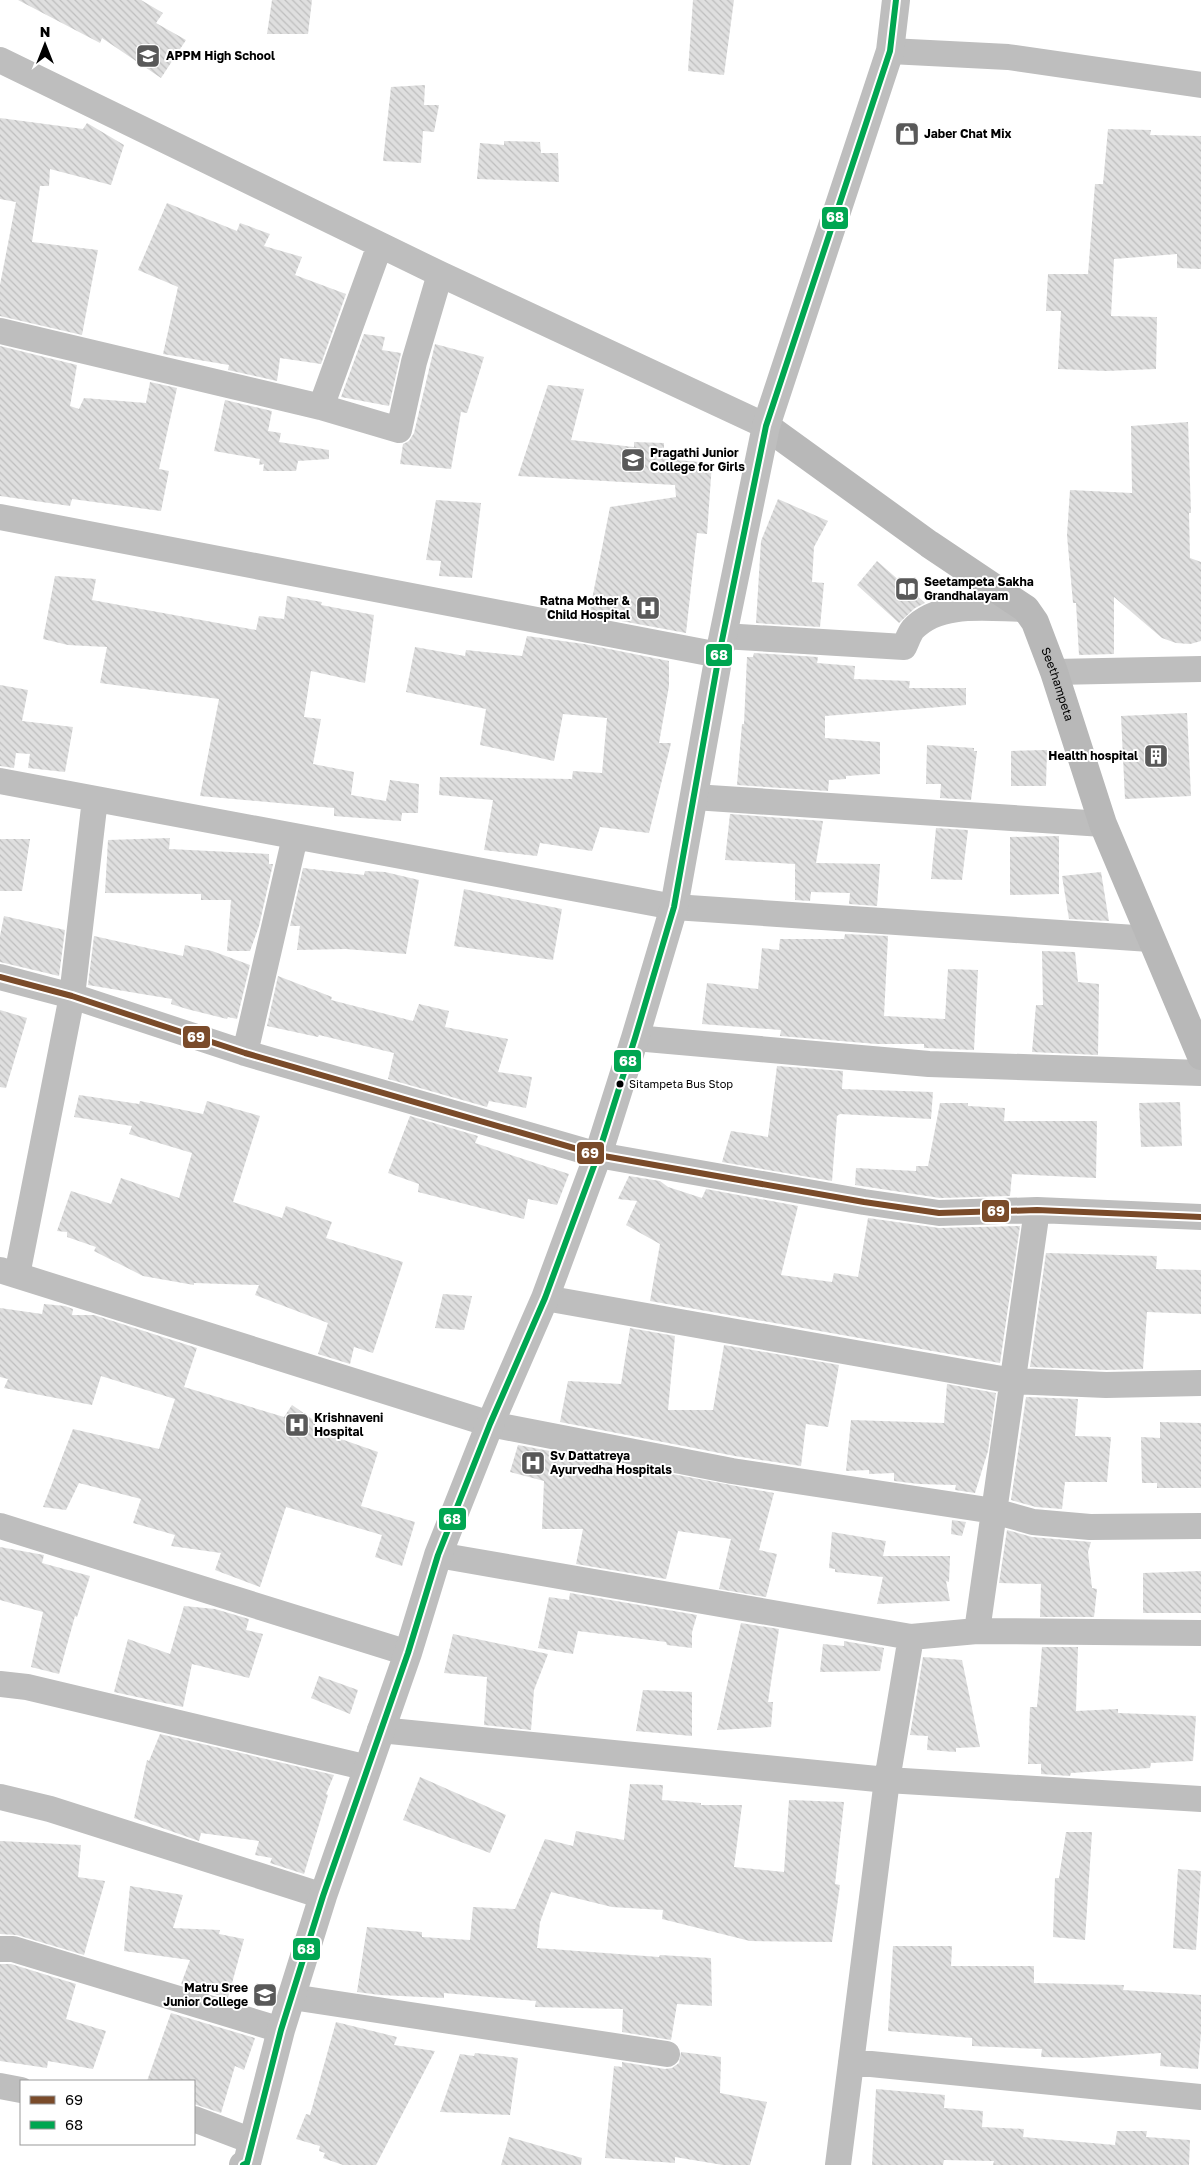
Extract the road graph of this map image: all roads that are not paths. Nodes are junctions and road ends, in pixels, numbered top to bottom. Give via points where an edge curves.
1 (896, 0) edge
2 (890, 51) junction
3 (0, 60) edge
4 (1201, 85) edge
5 (380, 245) junction
6 (440, 274) junction
7 (0, 331) edge
8 (321, 407) junction
9 (766, 426) junction
10 (0, 517) edge
11 (1026, 608) junction
12 (721, 645) junction
13 (1201, 669) edge
14 (1054, 672) junction
15 (0, 781) edge
16 (694, 798) junction
17 (95, 799) junction
18 (1103, 824) junction
19 (296, 837) junction
20 (674, 907) junction
21 (1150, 939) junction
22 (0, 977) edge
23 (72, 996) junction
24 (635, 1038) junction
25 (245, 1053) junction
26 (1201, 1056) edge
27 (1201, 1073) edge
28 (598, 1155) junction
29 (1037, 1210) junction
30 (1201, 1217) edge
31 (9, 1272) edge
32 (545, 1298) junction
33 (1013, 1382) junction
34 (1201, 1383) edge
35 (490, 1424) junction
36 (994, 1511) junction
37 (0, 1526) edge
38 (1201, 1526) edge
39 (438, 1555) junction
40 (977, 1631) junction
41 (1201, 1633) edge
42 (911, 1637) junction
43 (408, 1653) junction
44 (0, 1684) edge
45 (380, 1730) junction
46 (368, 1768) junction
47 (887, 1780) junction
48 (0, 1797) edge
49 (1201, 1799) edge
50 (323, 1896) junction
51 (0, 1949) edge
52 (292, 1997) junction
53 (281, 2030) junction
54 (667, 2054) dead end
55 (851, 2062) junction
56 (0, 2086) edge
57 (20, 2090) edge
58 (1201, 2097) edge
59 (195, 2119) edge
60 (249, 2158) edge
61 (838, 2165) edge

1 - 2 main road
2 - 4 street via 1008,57
2 - 9 main road
3 - 5 street
5 - 6 street
5 - 8 street
6 - 8 street via 414,362 399,430
6 - 9 street
7 - 8 street
9 - 11 street, Seethampeta via 929,544
9 - 12 main road
10 - 12 street
11 - 12 street via 950,610 930,616 912,630 904,647
11 - 14 street, Seethampeta via 1035,622
12 - 16 main road
13 - 14 street
14 - 18 street, Seethampeta
15 - 17 street
16 - 18 street
16 - 20 main road
17 - 19 street
17 - 23 street
18 - 21 street, Seethampeta
19 - 20 street
19 - 25 street
20 - 21 street
20 - 24 main road
21 - 26 street, Seethampeta
22 - 23 street
23 - 25 street
23 - 31 street
24 - 27 street via 929,1064
24 - 28 main road
25 - 28 street
28 - 29 street via 940,1213
28 - 32 main road
29 - 30 street
29 - 33 street
31 - 35 street
32 - 33 street
32 - 35 main road
33 - 34 street via 1106,1385
33 - 36 street
35 - 36 street via 732,1471
35 - 39 main road
36 - 38 street via 1033,1522 1090,1527
36 - 40 street
37 - 43 street
39 - 42 street
39 - 43 main road
40 - 41 street
40 - 42 street
42 - 47 street
43 - 45 main road
44 - 46 street via 27,1687
45 - 46 main road
45 - 47 street
46 - 50 main road
47 - 49 street
47 - 55 street
48 - 50 street via 50,1809
50 - 52 main road
51 - 53 street via 13,1949
52 - 53 main road
52 - 54 street
53 - 60 main road
55 - 58 street
55 - 61 street
56 - 57 street
59 - 60 street

